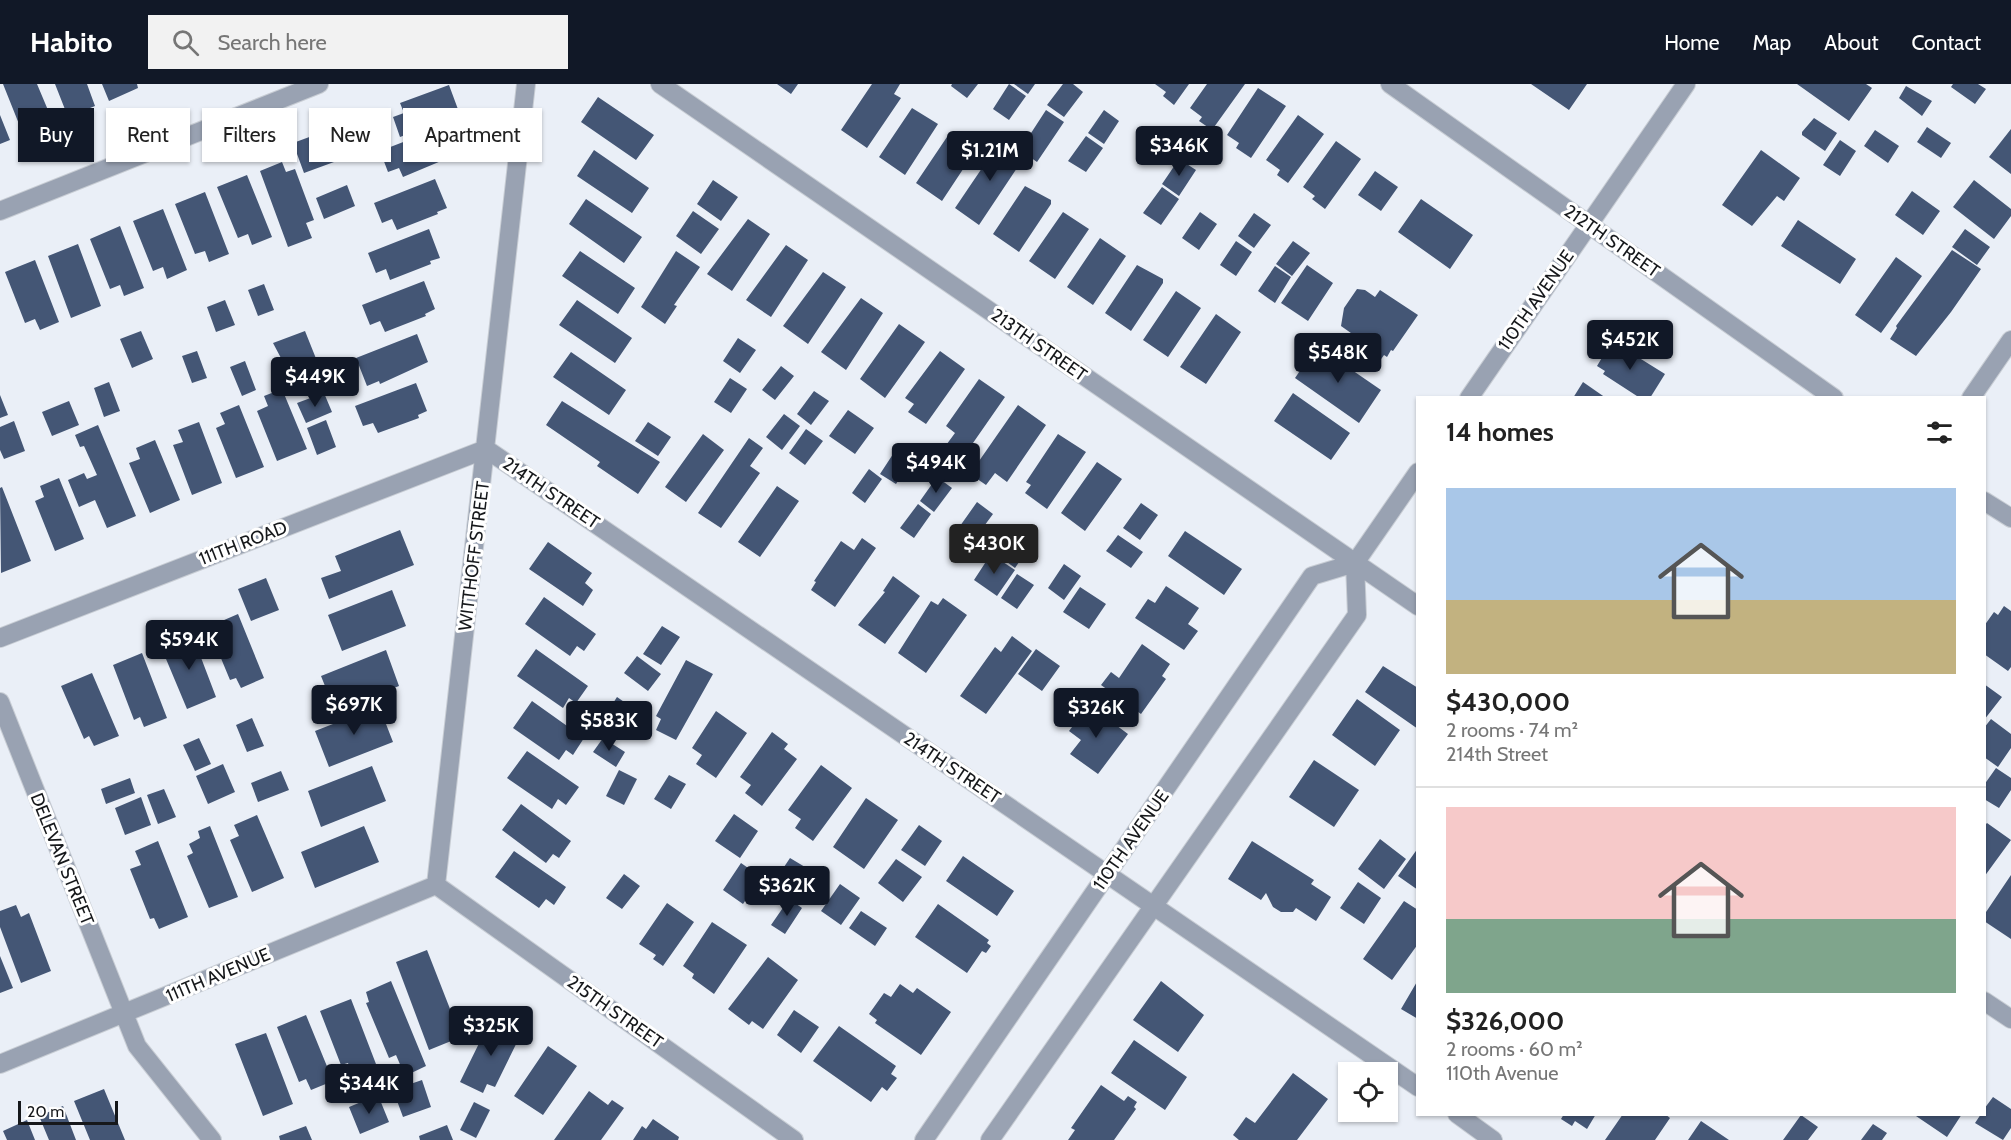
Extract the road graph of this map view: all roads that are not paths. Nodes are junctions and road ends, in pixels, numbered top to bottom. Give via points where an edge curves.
1 (319, 84) edge
2 (526, 84) edge
3 (660, 84) edge
4 (1390, 84) edge
5 (1686, 84) edge
6 (0, 211) edge
7 (1588, 225) junction
8 (2011, 340) edge
9 (1470, 396) edge
10 (1831, 396) edge
11 (1972, 396) edge
12 (486, 449) junction
13 (1416, 475) edge
14 (1986, 502) edge
15 (2011, 518) edge
16 (1355, 562) junction
17 (1416, 605) edge
18 (0, 638) edge
19 (0, 702) edge
20 (1107, 874) junction
21 (436, 885) junction
22 (1155, 906) junction
23 (1986, 1002) edge
24 (123, 1015) junction
25 (2011, 1019) edge
26 (0, 1064) edge
27 (1416, 1087) edge
28 (1460, 1116) edge
29 (212, 1140) edge
30 (794, 1140) edge
31 (924, 1140) edge
32 (990, 1140) edge
33 (1494, 1140) edge

1 - 6 street
2 - 12 street, WITTHOFF STREET
3 - 16 street, 213TH STREET
4 - 7 street, 212TH STREET
5 - 7 street, 110TH AVENUE
7 - 9 street, 110TH AVENUE
7 - 10 street, 212TH STREET
8 - 11 street
12 - 18 street, 111TH ROAD
12 - 20 street, 214TH STREET
12 - 21 street, WITTHOFF STREET
13 - 16 street
14 - 15 street
16 - 17 street, 213TH STREET
16 - 20 street, 110TH AVENUE via 1312,576
16 - 22 street via 1357,615
19 - 24 street, DELEVAN STREET
20 - 22 street, 214TH STREET
20 - 31 street, 110TH AVENUE
21 - 24 street, 111TH AVENUE
21 - 30 street, 215TH STREET
22 - 27 street, 214TH STREET
22 - 32 street
23 - 25 street
24 - 26 street, 111TH AVENUE
24 - 29 street, DELEVAN STREET via 137,1046
28 - 33 street

